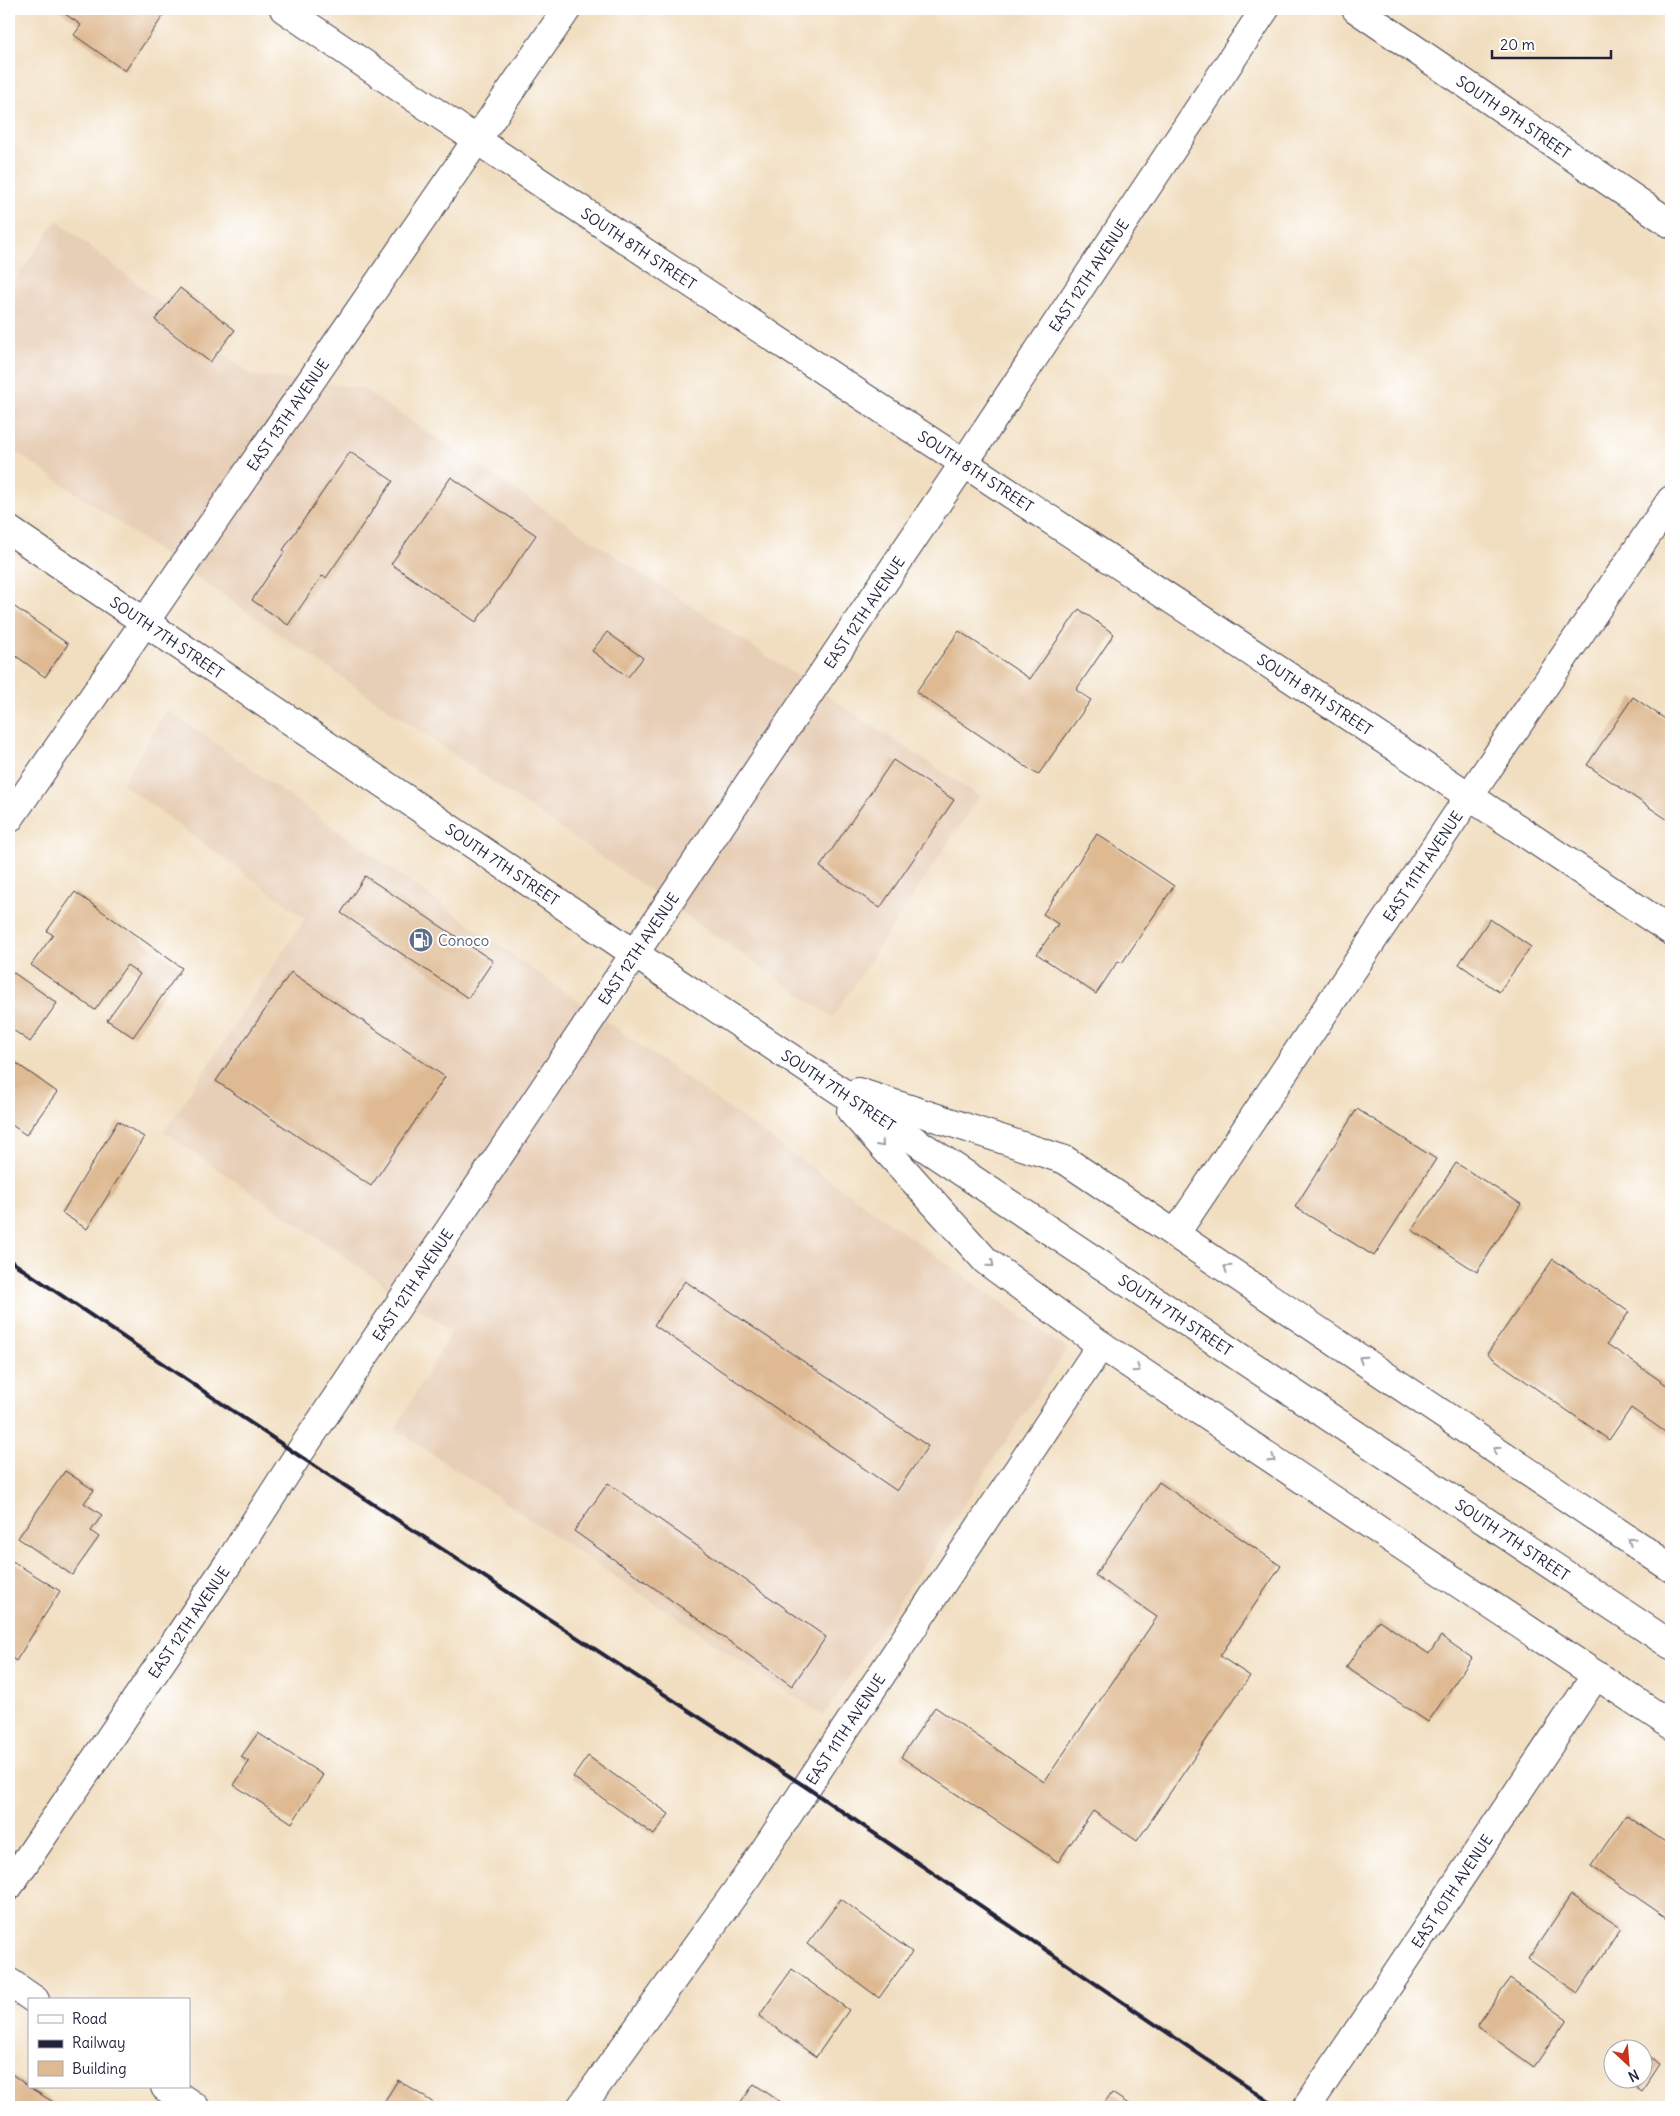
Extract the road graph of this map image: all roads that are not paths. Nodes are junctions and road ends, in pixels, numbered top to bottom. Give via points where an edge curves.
1 (284, 9) edge
2 (567, 9) edge
3 (1265, 9) edge
4 (1356, 9) edge
5 (477, 141) junction
6 (1671, 224) edge
7 (964, 463) junction
8 (1671, 500) edge
9 (9, 530) edge
10 (145, 623) junction
11 (1470, 795) junction
12 (9, 819) edge
13 (1671, 930) edge
14 (635, 954) junction
15 (825, 1082) junction
16 (1176, 1233) junction
17 (1101, 1346) junction
18 (1670, 1566) edge
19 (1671, 1645) edge
20 (1596, 1675) junction
21 (1671, 1725) edge
22 (9, 1886) edge
23 (9, 1982) edge
24 (32, 1998) edge
25 (166, 2088) edge
26 (195, 2107) edge
27 (582, 2107) edge
28 (1306, 2107) edge

1 - 5 street, SOUTH 8TH STREET
2 - 5 street, EAST 13TH AVENUE
3 - 7 street, EAST 12TH AVENUE
4 - 6 street, SOUTH 9TH STREET
5 - 7 street, SOUTH 8TH STREET
5 - 10 street, EAST 13TH AVENUE
7 - 11 street, SOUTH 8TH STREET
7 - 14 street, EAST 12TH AVENUE
8 - 11 street, EAST 11TH AVENUE
9 - 10 street, SOUTH 7TH STREET
10 - 12 street, EAST 13TH AVENUE
10 - 14 street, SOUTH 7TH STREET
11 - 13 street, SOUTH 8TH STREET
11 - 16 street, EAST 11TH AVENUE
14 - 15 street, SOUTH 7TH STREET
14 - 22 street, EAST 12TH AVENUE
15 - 16 street via 1065,1160
15 -> 17 street via 986,1261
15 - 19 street, SOUTH 7TH STREET
18 -> 16 street
17 -> 20 street
17 - 27 street, EAST 11TH AVENUE via 748,1876
20 - 21 street
20 - 28 street, EAST 10TH AVENUE
23 - 24 street
25 - 26 street

